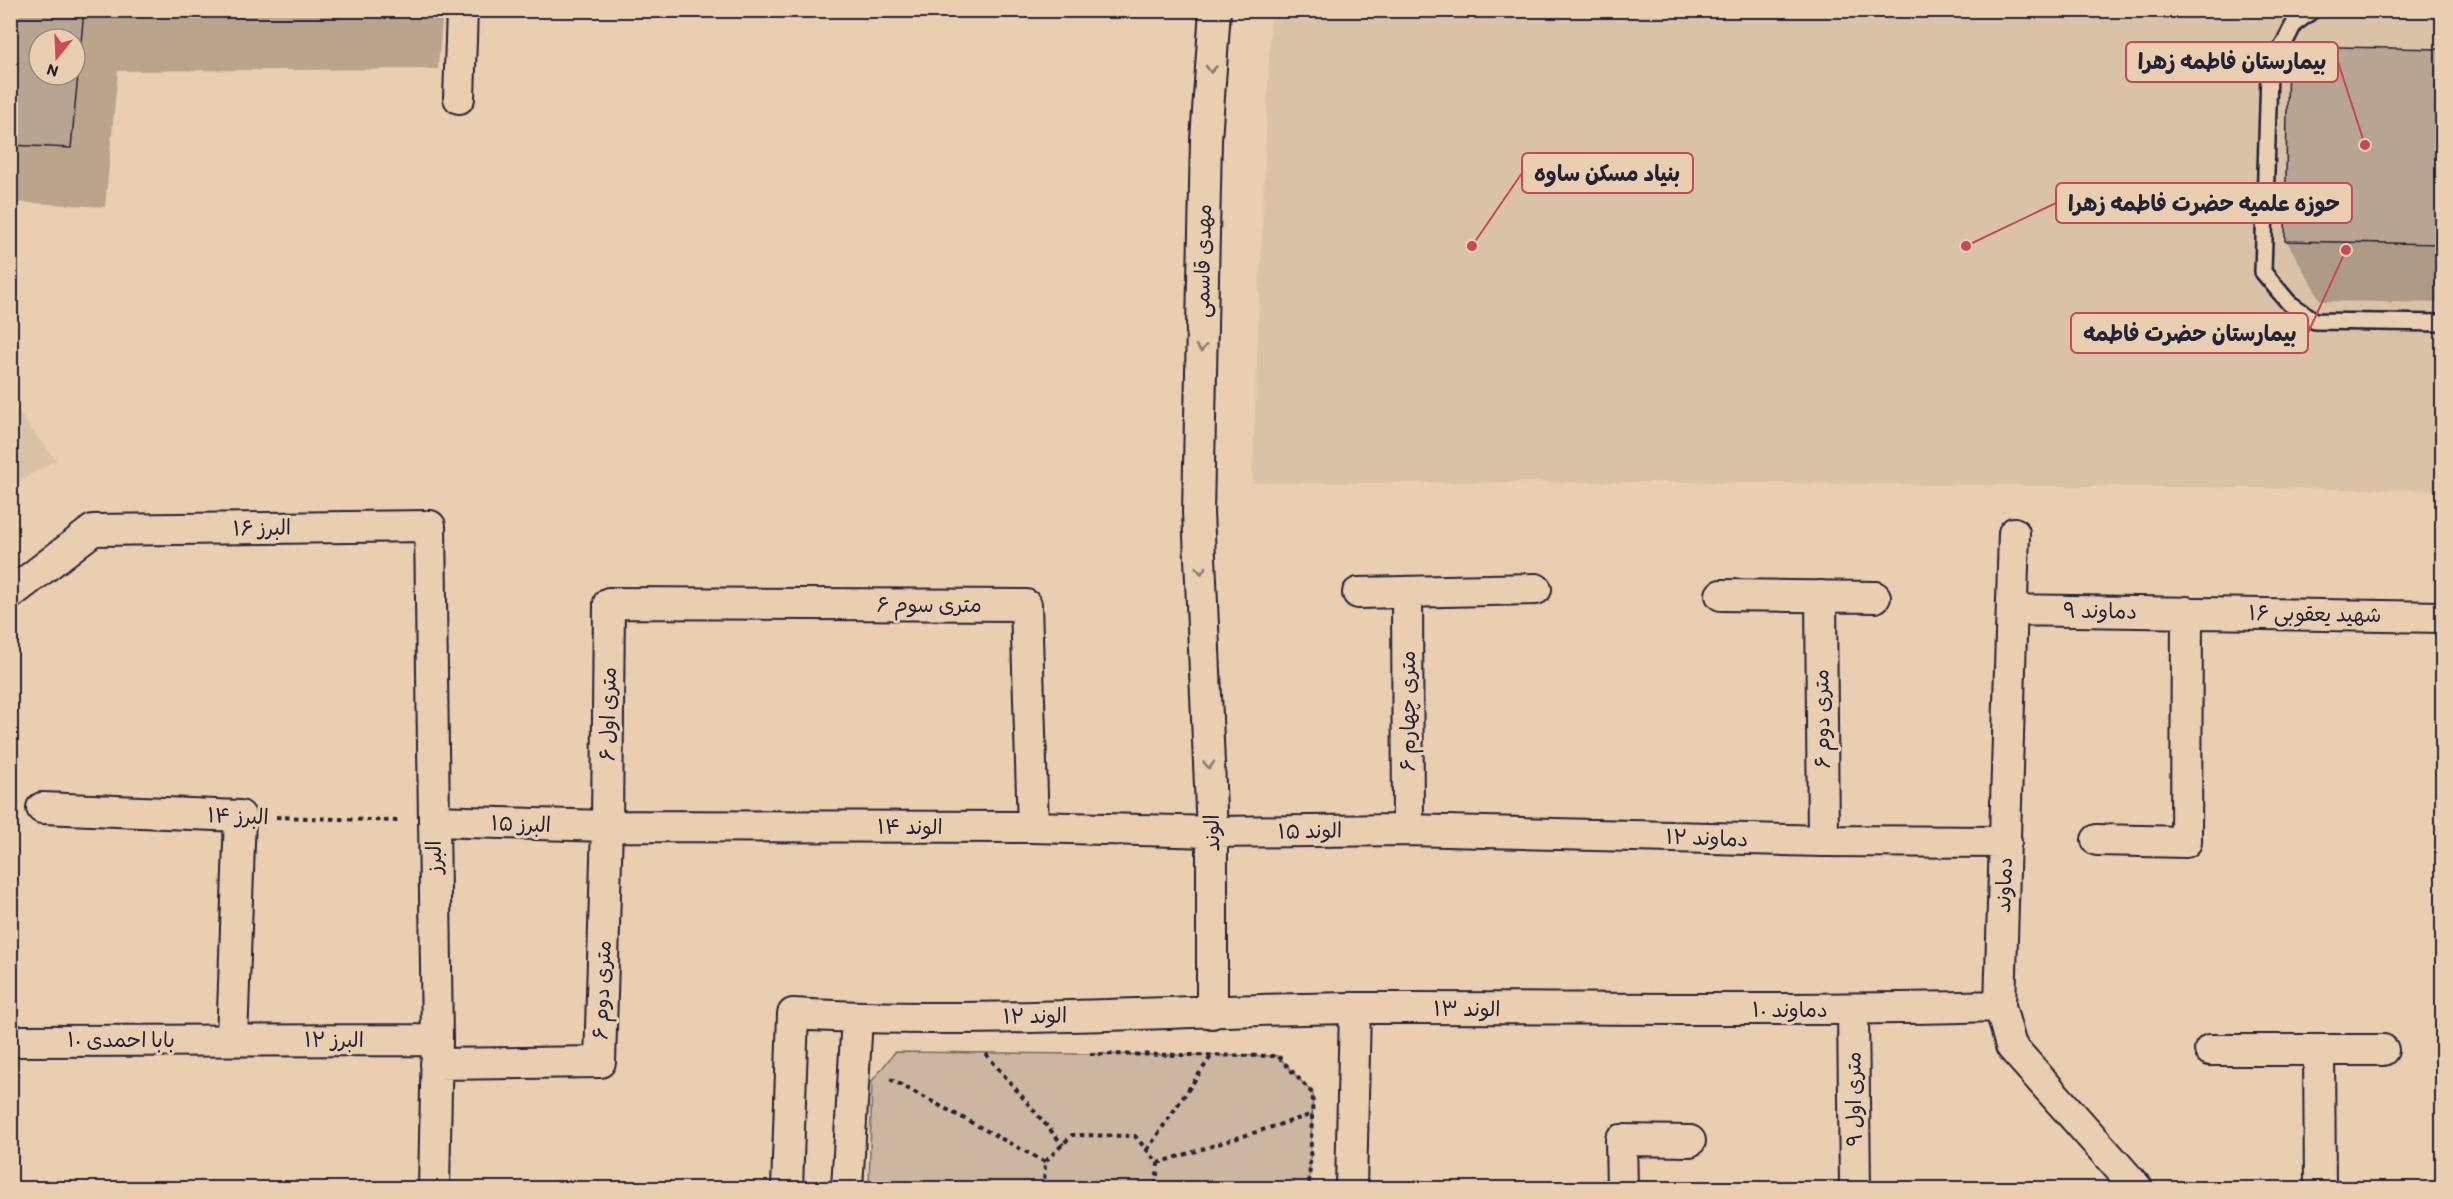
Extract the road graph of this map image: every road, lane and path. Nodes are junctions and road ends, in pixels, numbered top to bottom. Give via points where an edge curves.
1 (462, 10) edge
2 (1215, 10) edge
3 (2313, 10) edge
4 (459, 98) dead end
5 (2442, 322) edge
6 (1198, 512) joint
7 (430, 526) joint
8 (2014, 533) dead end
9 (1536, 589) dead end
10 (1359, 593) dead end
11 (1407, 593) junction
12 (10, 594) edge
13 (1721, 595) dead end
14 (1821, 596) junction
15 (1875, 597) dead end
16 (609, 603) joint
17 (2012, 610) junction
18 (2187, 612) junction
19 (2442, 617) edge
20 (42, 808) dead end
21 (240, 816) junction
22 (434, 822) junction
23 (607, 826) junction
24 (1033, 827) junction
25 (1408, 830) junction
26 (1212, 832) junction
27 (2097, 840) dead end
28 (1823, 842) junction
29 (2006, 842) junction
30 (2000, 1006) junction
31 (1355, 1008) junction
32 (1580, 1009) joint
33 (1853, 1010) junction
34 (1212, 1013) junction
35 (857, 1018) junction
36 (232, 1040) junction
37 (10, 1041) edge
38 (2210, 1050) dead end
39 (2319, 1050) junction
40 (2383, 1050) dead end
41 (436, 1052) junction
42 (997, 1053) dead end
43 (1081, 1054) dead end
44 (1212, 1055) junction
45 (889, 1078) dead end
46 (1312, 1114) junction
47 (1690, 1141) dead end
48 (1063, 1145) junction
49 (1147, 1150) junction
50 (1045, 1162) junction
51 (1158, 1163) junction
52 (434, 1188) edge
53 (787, 1188) edge
54 (847, 1188) edge
55 (1043, 1188) edge
56 (1156, 1188) edge
57 (1309, 1188) edge
58 (1351, 1188) edge
59 (1622, 1188) edge
60 (1855, 1188) edge
61 (2137, 1188) edge
62 (2319, 1188) edge

1 - 4 street
2 -> 6 street, مهدی قاسمی via 1206,140
3 - 5 lane via 2294,24 2269,73 2263,272 2289,303 2315,321
6 -> 26 street, الوند
7 - 12 street, البرز ۱۶ via 93,530
7 - 22 street, البرز
8 - 17 street, دماوند
9 - 11 street
10 - 11 street
11 - 25 street, ۶ متری چهارم
13 - 14 street
14 - 15 street
14 - 28 street, ۶ متری دوم
16 - 23 street, ۶ متری اول
16 - 24 street, ۶ متری سوم via 1026,605
17 - 18 street, دماوند ۹
17 - 29 street, دماوند
18 - 19 street, شهید یعقوبی ۱۶
18 - 27 street via 2186,842
20 - 21 street, البرز ۱۴
21 - 22 path, البرز ۱۴
21 - 36 street
22 - 23 street, البرز ۱۵
22 - 41 street, البرز
23 - 24 street, الوند ۱۴
23 - 41 street, ۶ متری دوم via 600,1062
24 - 26 street, الوند ۱۴
25 - 26 street, الوند ۱۵
25 - 28 street, دماوند ۱۲
26 - 34 street, الوند
28 - 29 street, دماوند ۱۲
29 - 30 street, دماوند
30 - 33 street, دماوند ۱۰
30 - 61 street, دماوند via 2011,1046
31 - 32 street, الوند ۱۳
31 - 34 street
31 - 58 street
32 - 33 street, دماوند ۱۰
33 - 60 street, ۹ متری اول
34 - 35 street, الوند ۱۲
35 - 53 street, الوند ۱۲ via 793,1014
35 - 54 street
36 - 37 street, بابا احمدی ۱۰
36 - 41 street, البرز ۱۲
38 - 39 street
39 - 40 street
39 - 62 street
41 - 52 street, البرز
42 - 48 path via 985,1053
43 - 44 path
44 - 46 path via 1278,1056 1313,1094
44 - 49 path
45 - 50 path
46 - 51 path
46 - 57 path
47 - 59 street via 1621,1140
48 - 49 path via 1072,1135 1135,1136
48 - 50 path
49 - 51 path
50 - 55 path
51 - 56 path

